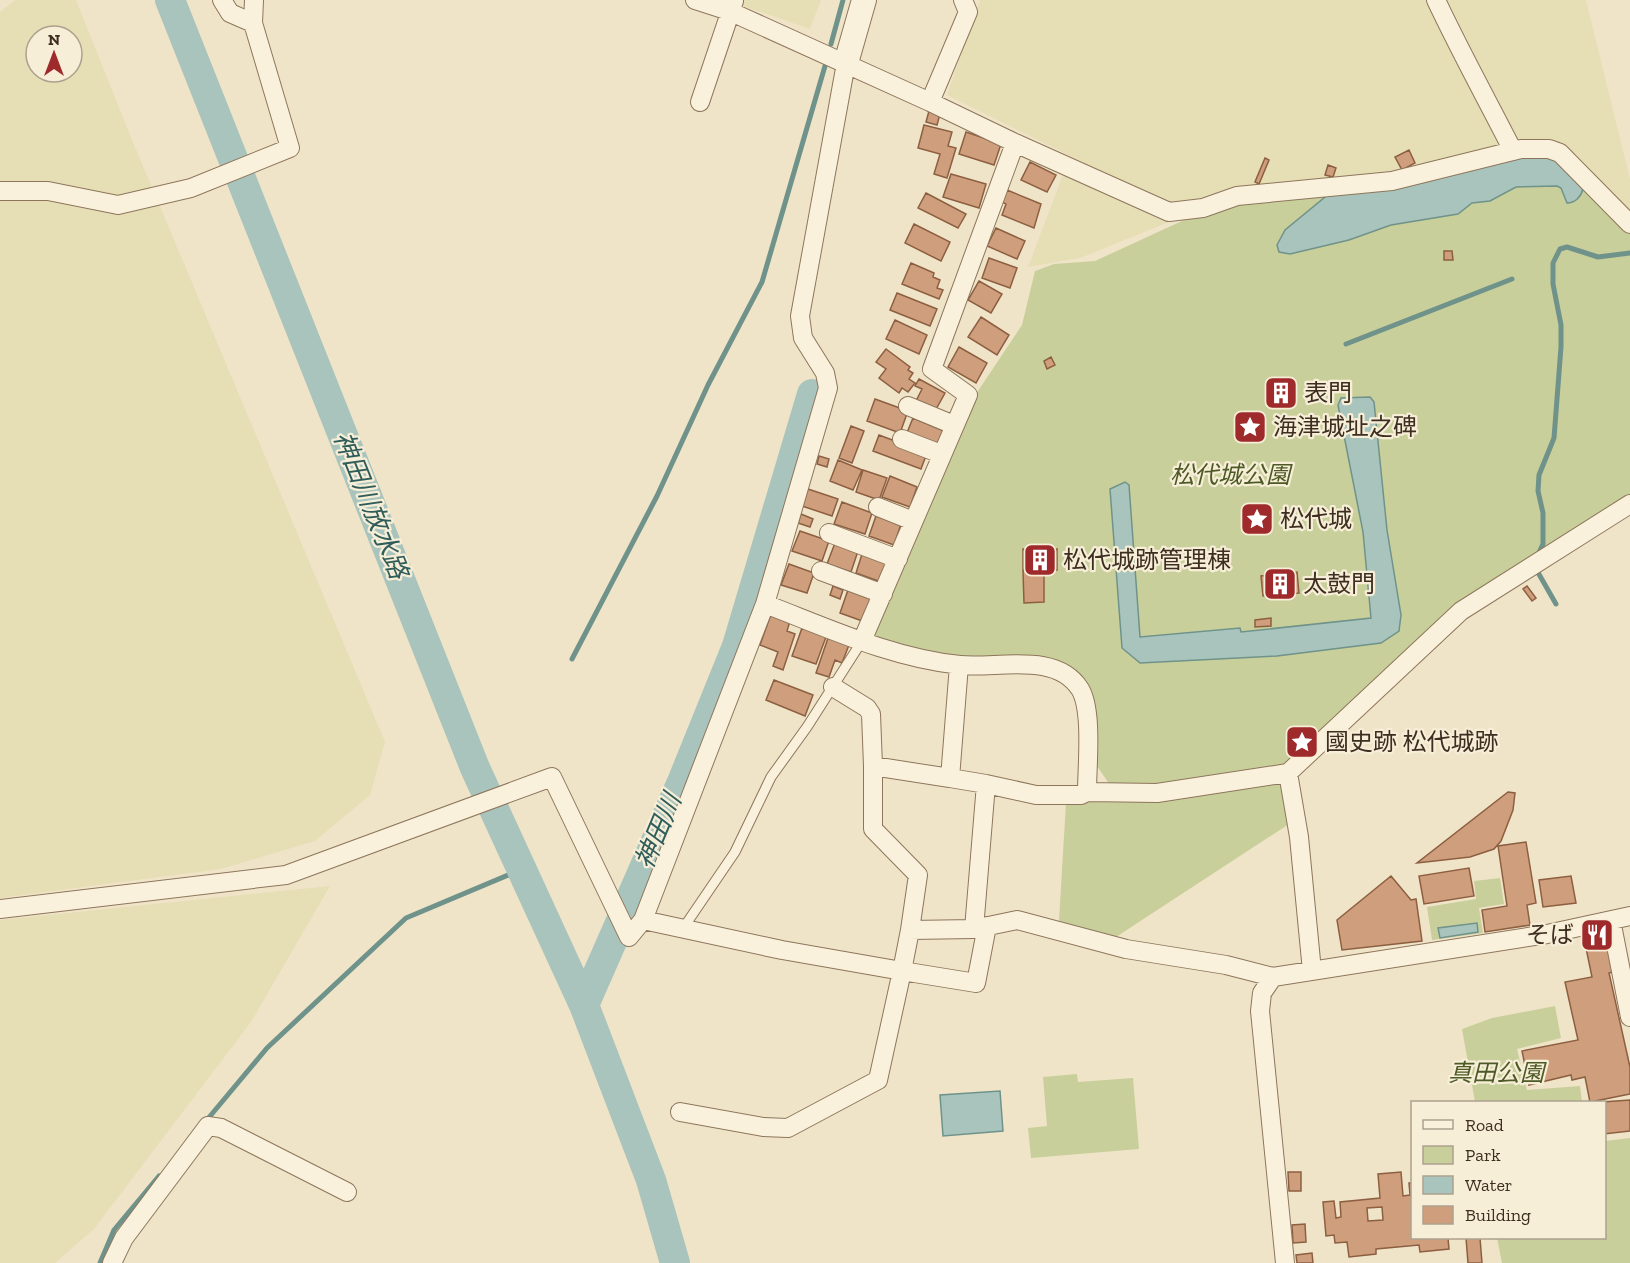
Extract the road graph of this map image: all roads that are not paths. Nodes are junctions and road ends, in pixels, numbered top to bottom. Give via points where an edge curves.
1 (222, 0) edge
2 (254, 0) edge
3 (694, 0) edge
4 (864, 0) edge
5 (963, 0) edge
6 (1436, 0) edge
7 (731, 5) edge
8 (253, 23) junction
9 (846, 63) junction
10 (700, 102) dead end
11 (930, 102) junction
12 (1015, 143) junction
13 (1513, 151) junction
14 (0, 191) edge
15 (1630, 224) edge
16 (908, 406) dead end
17 (954, 425) junction
18 (902, 439) dead end
19 (940, 454) junction
20 (1630, 504) edge
21 (878, 507) dead end
22 (913, 521) junction
23 (829, 533) dead end
24 (898, 559) junction
25 (821, 571) dead end
26 (883, 594) junction
27 (765, 604) junction
28 (862, 641) junction
29 (959, 665) junction
30 (833, 687) junction
31 (873, 766) junction
32 (1288, 773) junction
33 (950, 778) junction
34 (986, 784) junction
35 (1087, 792) junction
36 (0, 909) edge
37 (1630, 916) edge
38 (643, 920) junction
39 (1611, 920) junction
40 (684, 927) junction
41 (980, 928) junction
42 (910, 930) junction
43 (902, 971) junction
44 (1312, 971) junction
45 (1273, 977) junction
46 (1630, 1017) edge
47 (680, 1112) dead end
48 (347, 1192) dead end
49 (112, 1263) edge
50 (1285, 1263) edge

1 - 8 street via 230,13
2 - 8 street
3 - 7 street
4 - 9 street
5 - 11 street via 968,12
6 - 13 street via 1470,74
7 - 9 street
7 - 10 street
8 - 14 street via 290,148 191,188 118,205 48,191
9 - 11 street
9 - 27 street via 800,316 803,338 825,373 828,388
11 - 12 street
12 - 13 street via 1169,212 1237,196 1392,181
12 - 17 street via 932,369 968,395
13 - 15 street via 1550,149 1560,153
16 - 17 street
17 - 19 street
18 - 19 street
19 - 22 street
20 - 32 street via 1461,611
21 - 22 street
22 - 24 street
23 - 24 street
24 - 26 street
25 - 26 street
26 - 28 street
27 - 28 street
27 - 38 street
28 - 29 street
28 - 30 lane
29 - 33 street
29 - 35 street via 1047,666 1068,675 1086,703
30 - 31 street via 871,714
30 - 40 lane via 771,777 735,852
31 - 33 street
31 - 42 street via 873,829 918,875
32 - 35 street via 1157,794
32 - 44 street via 1299,837
33 - 34 street
34 - 35 street via 1036,795
34 - 41 street
36 - 38 street via 286,875 552,777 629,937
37 - 39 street
38 - 40 street
39 - 44 street via 1547,934
39 - 46 street
40 - 43 street via 782,950
41 - 42 street
41 - 43 street via 976,983
41 - 45 street via 1017,920 1125,949 1226,965
42 - 43 street
43 - 47 street via 878,1080 788,1128
44 - 45 street
45 - 50 street via 1262,993 1260,1011
48 - 49 street via 221,1128 208,1126 124,1238

